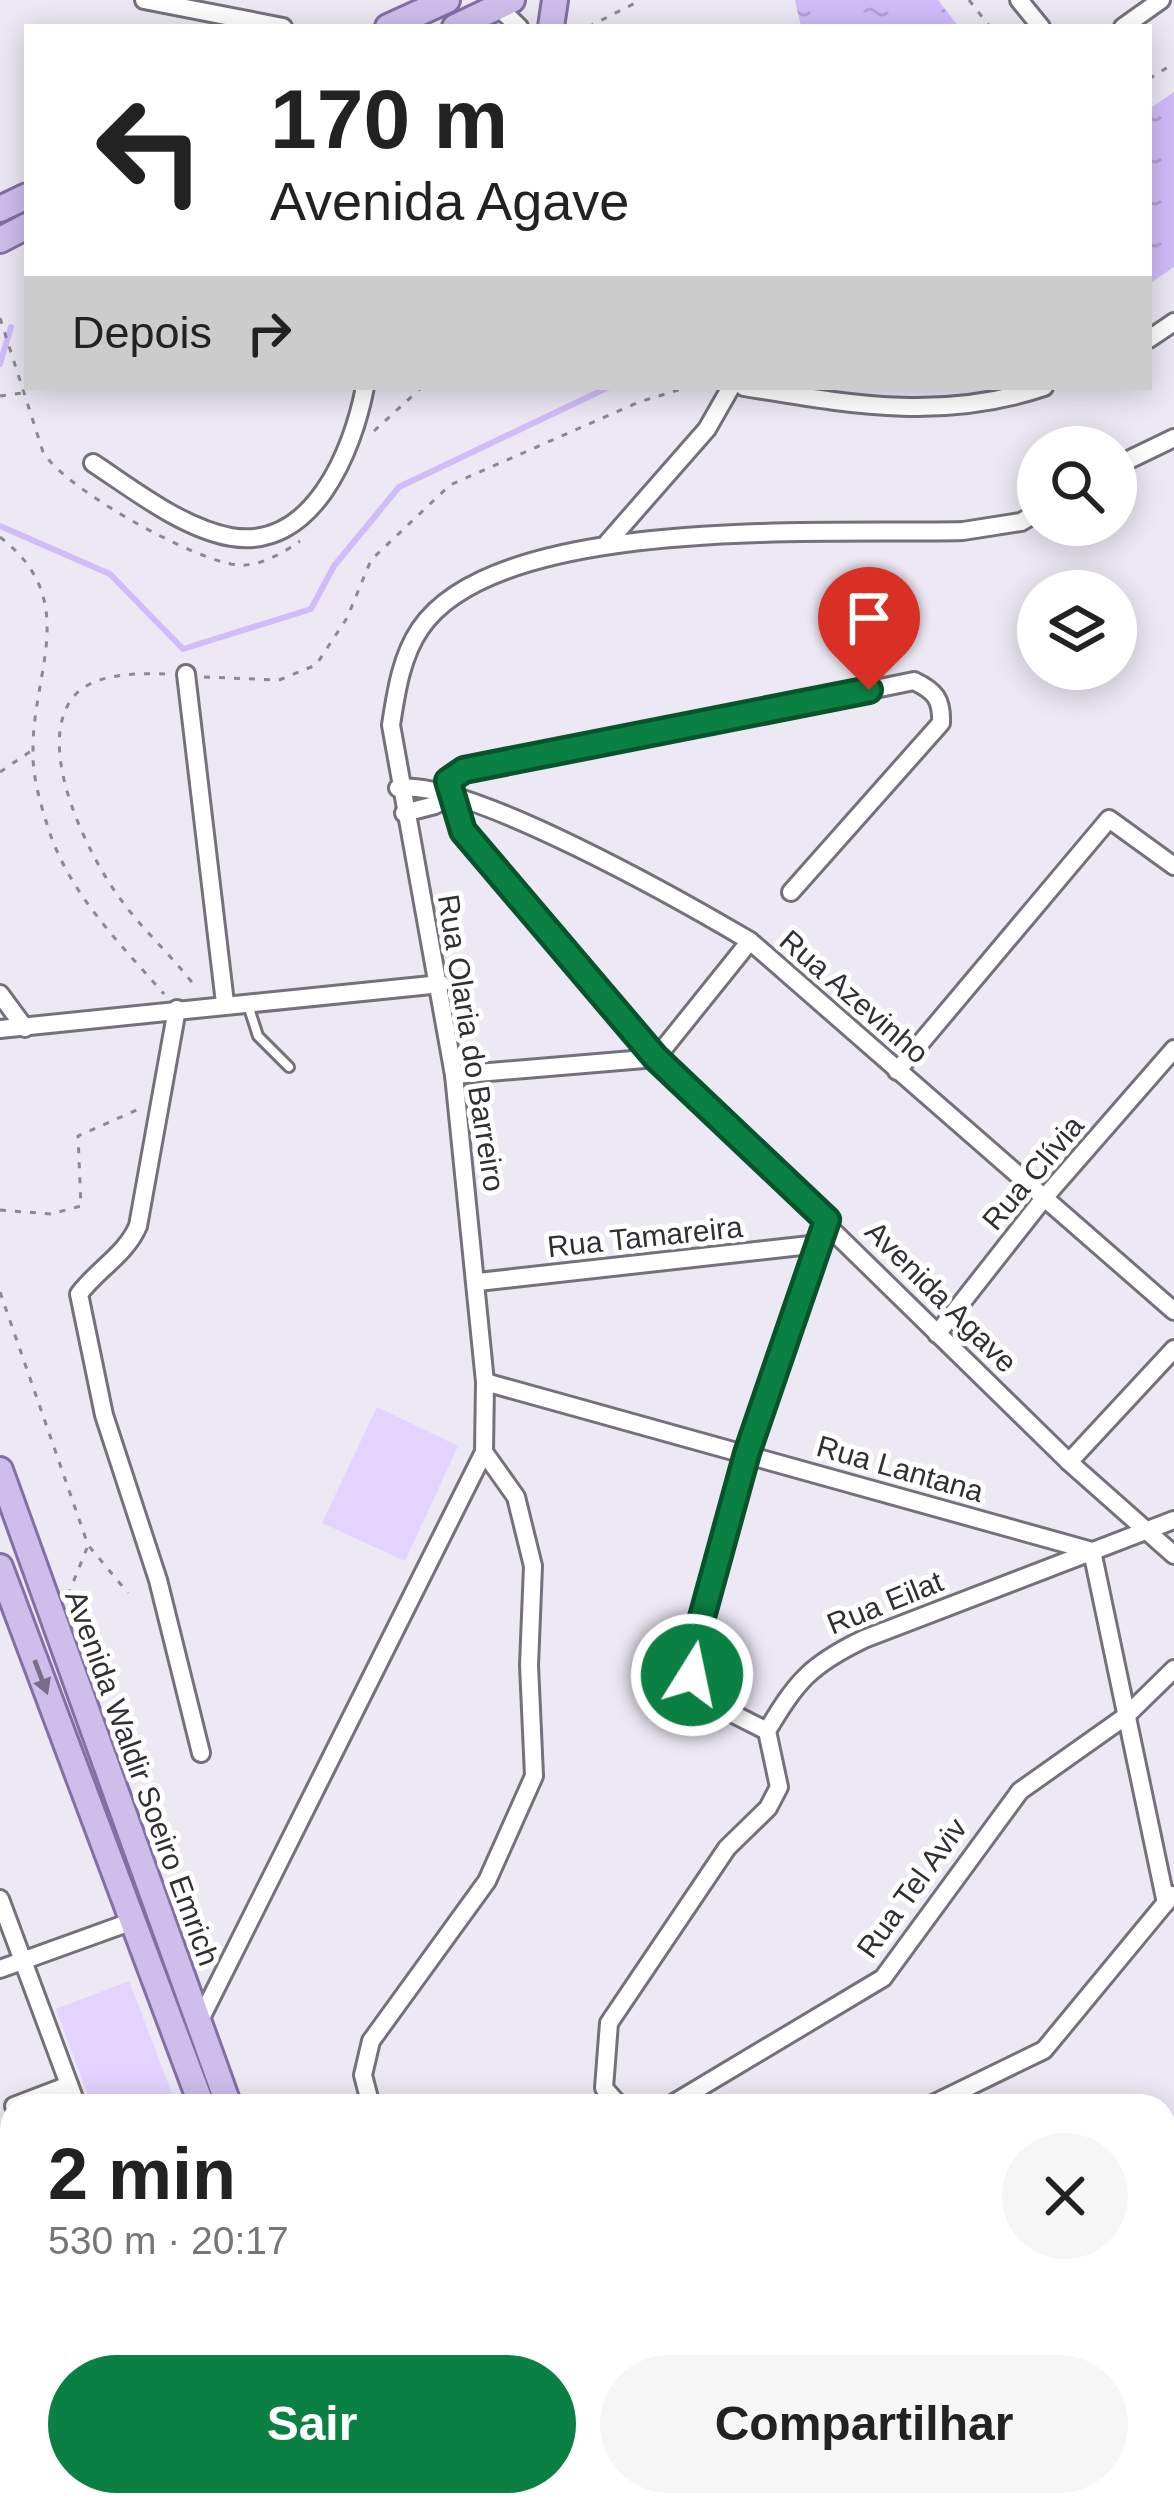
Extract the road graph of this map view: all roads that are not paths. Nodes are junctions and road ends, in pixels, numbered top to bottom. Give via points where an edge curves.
1 (144, 0) edge
2 (447, 0) edge
3 (1019, 0) edge
4 (1161, 0) edge
5 (501, 2) edge
6 (268, 24) edge
7 (395, 24) edge
8 (460, 24) edge
9 (1039, 24) edge
10 (1127, 24) edge
11 (361, 390) edge
12 (729, 390) edge
13 (763, 390) edge
14 (1035, 390) edge
15 (1174, 438) edge
16 (1137, 456) edge
17 (93, 463) dead end
18 (1017, 523) edge
19 (608, 542) junction
20 (186, 674) road end
21 (398, 788) junction
22 (451, 793) junction
23 (404, 813) junction
24 (1174, 866) edge
25 (791, 892) dead end
26 (750, 941) junction
27 (441, 984) junction
28 (0, 994) edge
29 (247, 1001) junction
30 (216, 1004) junction
31 (177, 1009) junction
32 (26, 1028) junction
33 (0, 1029) edge
34 (1174, 1049) edge
35 (656, 1058) junction
36 (289, 1066) dead end
37 (897, 1071) junction
38 (454, 1075) junction
39 (1044, 1198) junction
40 (827, 1220) junction
41 (819, 1244) junction
42 (478, 1282) junction
43 (1174, 1312) edge
44 (937, 1334) junction
45 (1174, 1349) edge
46 (485, 1382) junction
47 (484, 1452) junction
48 (747, 1453) junction
49 (1069, 1462) junction
50 (0, 1470) edge
51 (1174, 1520) edge
52 (1143, 1531) junction
53 (1093, 1551) junction
54 (1174, 1555) edge
55 (0, 1568) edge
56 (1174, 1669) edge
57 (1126, 1716) junction
58 (767, 1731) junction
59 (201, 1753) dead end
60 (1170, 1898) edge
61 (0, 1899) edge
62 (133, 1921) junction
63 (24, 1961) junction
64 (0, 1970) edge
65 (188, 2031) junction
66 (69, 2086) junction
67 (47, 2094) edge
68 (72, 2094) edge
69 (200, 2094) edge
70 (222, 2094) edge
71 (368, 2094) edge
72 (609, 2094) edge
73 (689, 2094) edge
74 (954, 2094) edge

1 - 6 street
2 - 7 main road
3 - 9 street
4 - 10 street
5 - 8 main road
11 - 17 street via 338,472 311,508 267,534 226,536
12 - 19 street via 707,428
13 - 14 street via 883,409 992,405
15 - 16 street
18 - 19 street, Rua Olaria do Barreiro
19 - 21 street, Rua Olaria do Barreiro via 485,579 450,598 420,629 401,670 391,724
20 - 30 street
21 - 22 street, Rua Azevinho
21 - 23 street, Rua Olaria do Barreiro
22 - 23 street
22 - 25 street via 449,776 464,770 914,681 932,690 941,723
22 - 26 street, Rua Azevinho via 680,899
22 - 35 street, Avenida Agave via 463,831
23 - 27 street, Rua Olaria do Barreiro
24 - 37 street via 1109,819
26 - 35 street
26 - 37 street, Rua Azevinho
27 - 29 street
27 - 38 street, Rua Olaria do Barreiro
28 - 32 street
29 - 30 street
29 - 36 lane via 258,1036
30 - 31 street
31 - 32 street
31 - 59 street via 129,1247 79,1294 104,1415 158,1580
32 - 33 street
34 - 39 street, Rua Clívia
35 - 38 street
35 - 40 street, Avenida Agave
37 - 39 street, Rua Azevinho
38 - 42 street, Rua Olaria do Barreiro
39 - 43 street, Rua Azevinho
39 - 44 street, Rua Clívia
40 - 41 street
40 - 44 street, Avenida Agave
41 - 42 street, Rua Tamareira
41 - 48 street
42 - 46 street, Rua Olaria do Barreiro
44 - 49 street, Avenida Agave
45 - 49 street
46 - 47 street, Rua Olaria do Barreiro
46 - 48 street, Rua Lantana
47 - 65 street, Rua Olaria do Barreiro
47 - 71 street via 516,1497 533,1566 533,1776 487,1881 371,2042 363,2075
48 - 53 street, Rua Lantana
48 - 58 street via 692,1675 703,1696
49 - 52 street, Avenida Agave
50 - 65 main road, Avenida Waldir Soeiro Emrich
51 - 52 street, Rua Eilat
52 - 53 street, Rua Eilat
52 - 54 street, Avenida Agave
53 - 57 street
53 - 58 street, Rua Eilat via 820,1660 799,1678
55 -> 62 main road, Avenida Waldir Soeiro Emrich
56 - 57 street, Rua Tel Aviv
57 - 60 street
57 - 73 street, Rua Tel Aviv via 1020,1791 884,1978
58 - 72 street via 779,1787 727,1848 609,2023
60 - 74 street via 1044,2050
61 - 63 street
62 - 63 street
62 - 65 main road, Avenida Waldir Soeiro Emrich
63 - 64 street
63 - 66 street
65 - 69 main road, Avenida Waldir Soeiro Emrich
65 - 70 main road, Avenida Waldir Soeiro Emrich
66 - 67 street
66 - 68 street

